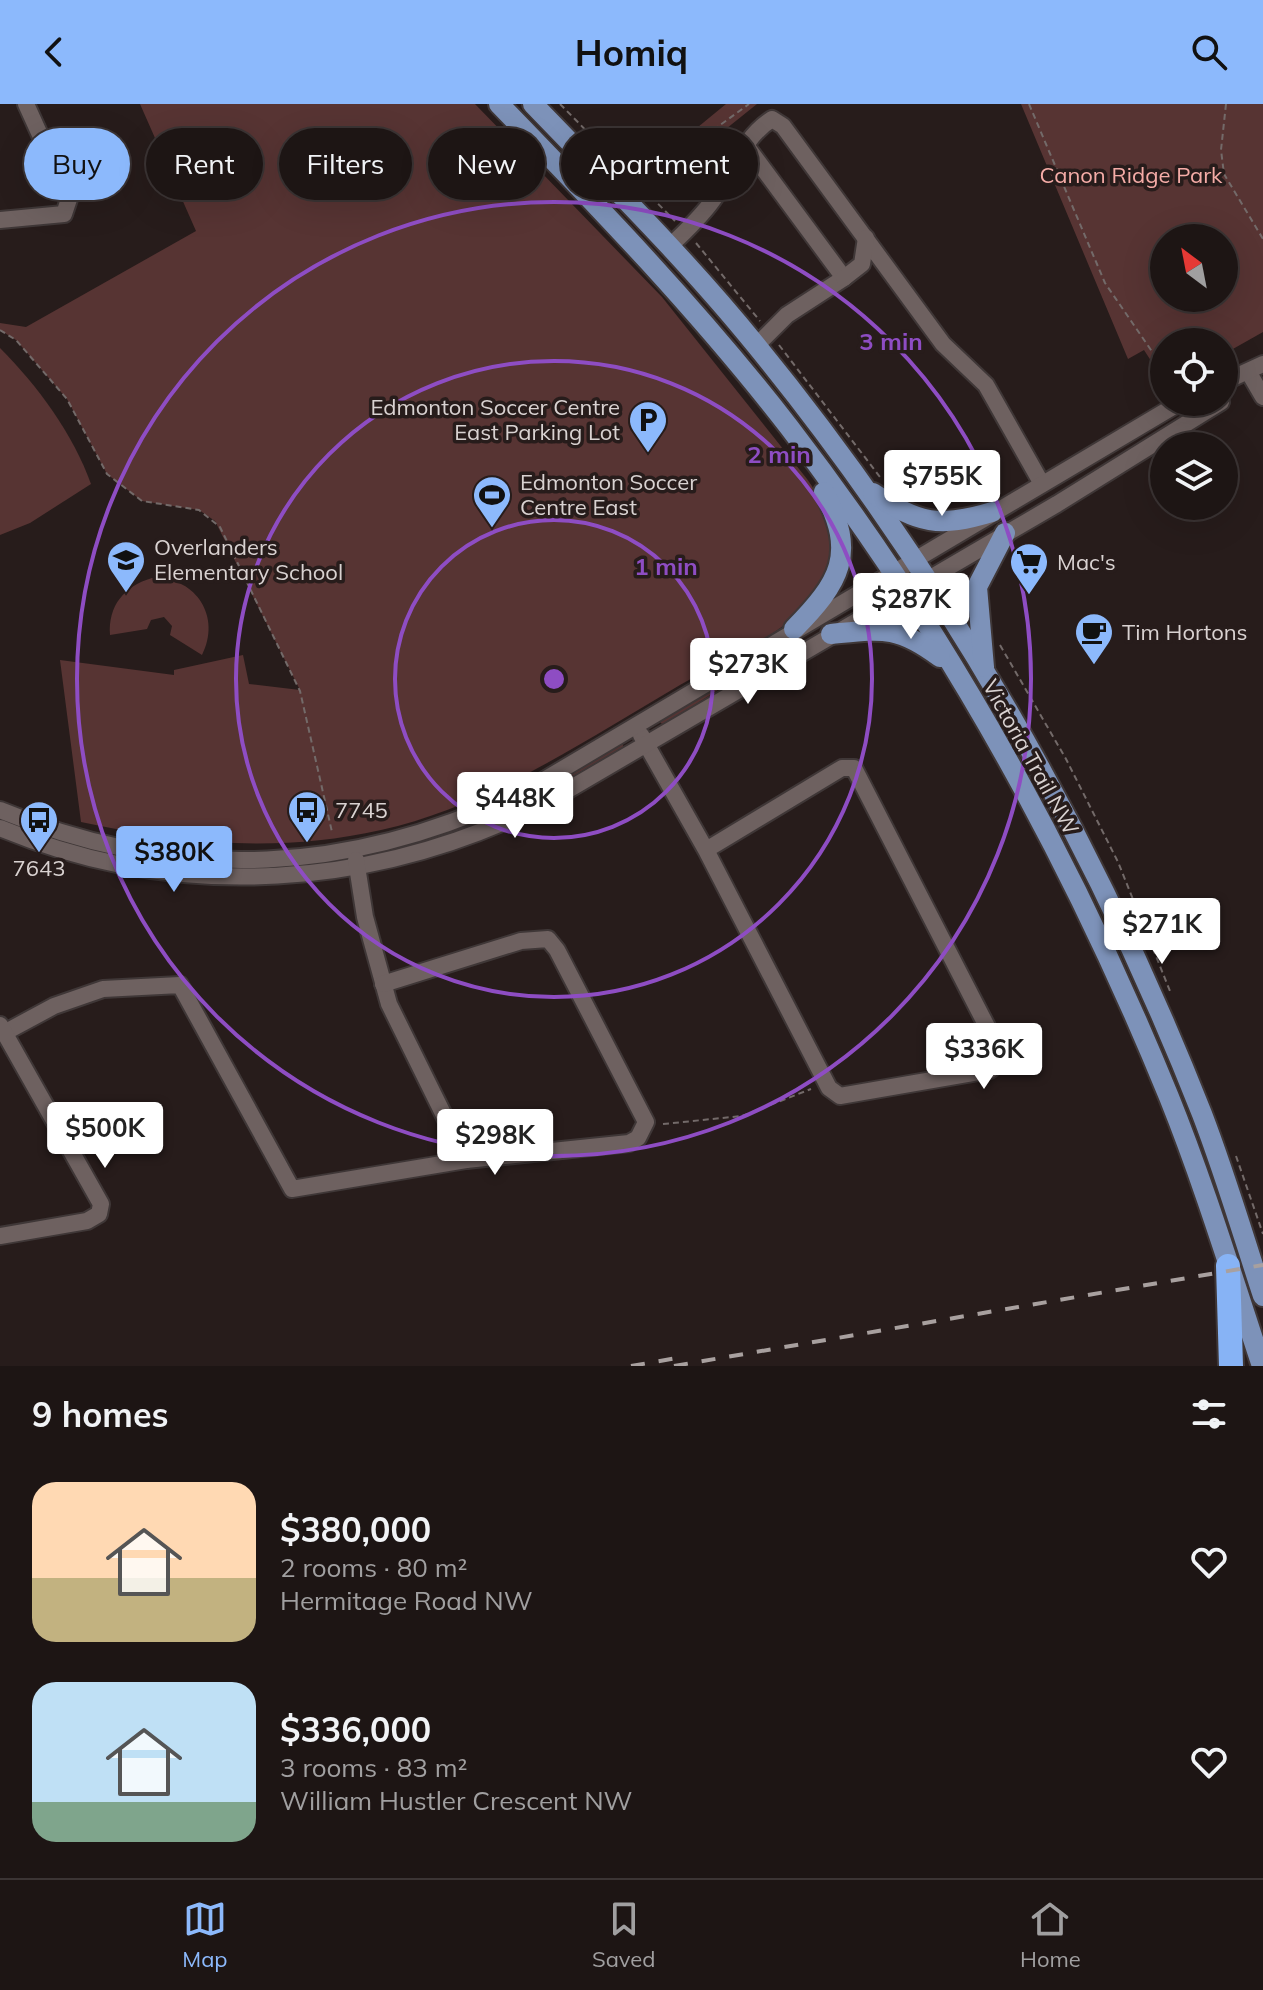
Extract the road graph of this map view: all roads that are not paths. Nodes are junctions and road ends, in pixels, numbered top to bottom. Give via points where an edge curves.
1 (26, 104) edge
2 (499, 104) edge
3 (533, 104) edge
4 (758, 129) edge
5 (758, 162) edge
6 (713, 200) edge
7 (0, 220) edge
8 (866, 238) junction
9 (670, 246) junction
10 (651, 261) junction
11 (844, 278) junction
12 (756, 346) junction
13 (1256, 368) edge
14 (1238, 385) edge
15 (1263, 397) edge
16 (1157, 416) edge
17 (1196, 416) edge
18 (790, 428) junction
19 (1042, 484) junction
20 (864, 486) junction
21 (992, 512) junction
22 (1005, 533) junction
23 (913, 558) junction
24 (893, 571) junction
25 (926, 579) junction
26 (906, 592) junction
27 (794, 629) junction
28 (831, 634) junction
29 (953, 666) junction
30 (985, 671) junction
31 (636, 726) junction
32 (646, 744) junction
33 (0, 810) edge
34 (0, 828) edge
35 (706, 850) junction
36 (356, 859) junction
37 (383, 984) junction
38 (2, 1029) edge
39 (466, 1160) junction
40 (0, 1236) edge
41 (1228, 1266) junction
42 (1263, 1296) edge
43 (1231, 1366) edge
44 (1262, 1366) edge

1 - 7 street via 69,199 64,214
2 - 10 main road, Victoria Trail NW
3 - 9 main road, Victoria Trail NW
4 - 8 street via 772,119 783,126
5 - 11 street
6 - 9 street
8 - 11 street via 862,264
8 - 19 street via 943,344 986,385
9 - 10 main road
9 - 12 main road, Victoria Trail NW
10 - 18 main road, Victoria Trail NW
11 - 12 street via 787,315
12 - 20 main road, Victoria Trail NW
13 - 14 street
13 - 15 street
16 - 19 street
17 - 22 street
18 - 24 main road, Victoria Trail NW
18 - 27 main road via 832,507 842,541 831,588
19 - 21 street
20 - 21 main road via 905,514 926,521 962,521
20 - 23 main road, Victoria Trail NW
21 - 23 street
22 - 25 street
22 - 30 main road via 977,587
23 - 24 street
23 - 25 main road, Victoria Trail NW
24 - 26 main road, Victoria Trail NW
24 - 27 street
25 - 26 street
25 - 30 main road, Victoria Trail NW
26 - 28 street
26 - 29 main road, Victoria Trail NW
27 - 31 street
28 - 29 main road via 892,630 915,638
28 - 32 street
29 - 41 main road, Victoria Trail NW via 1039,817 1090,920 1170,1099
30 - 42 main road, Victoria Trail NW via 1085,854 1160,1016 1202,1115
31 - 32 street
31 - 36 street via 502,802
32 - 35 street
32 - 36 street via 491,828 413,855
33 - 36 street via 77,836 174,856
34 - 36 street via 67,853 167,874 268,878
35 - 35 street via 826,1083 840,1096 990,1070 1000,1055 854,768 842,768
36 - 37 street
37 - 39 street
37 - 39 street via 521,941 548,939 646,1122 629,1143
38 - 39 street via 103,989 180,985 292,1189
38 - 40 street via 101,1204 99,1214 87,1221
41 - 43 highway
41 - 44 main road, Victoria Trail NW

